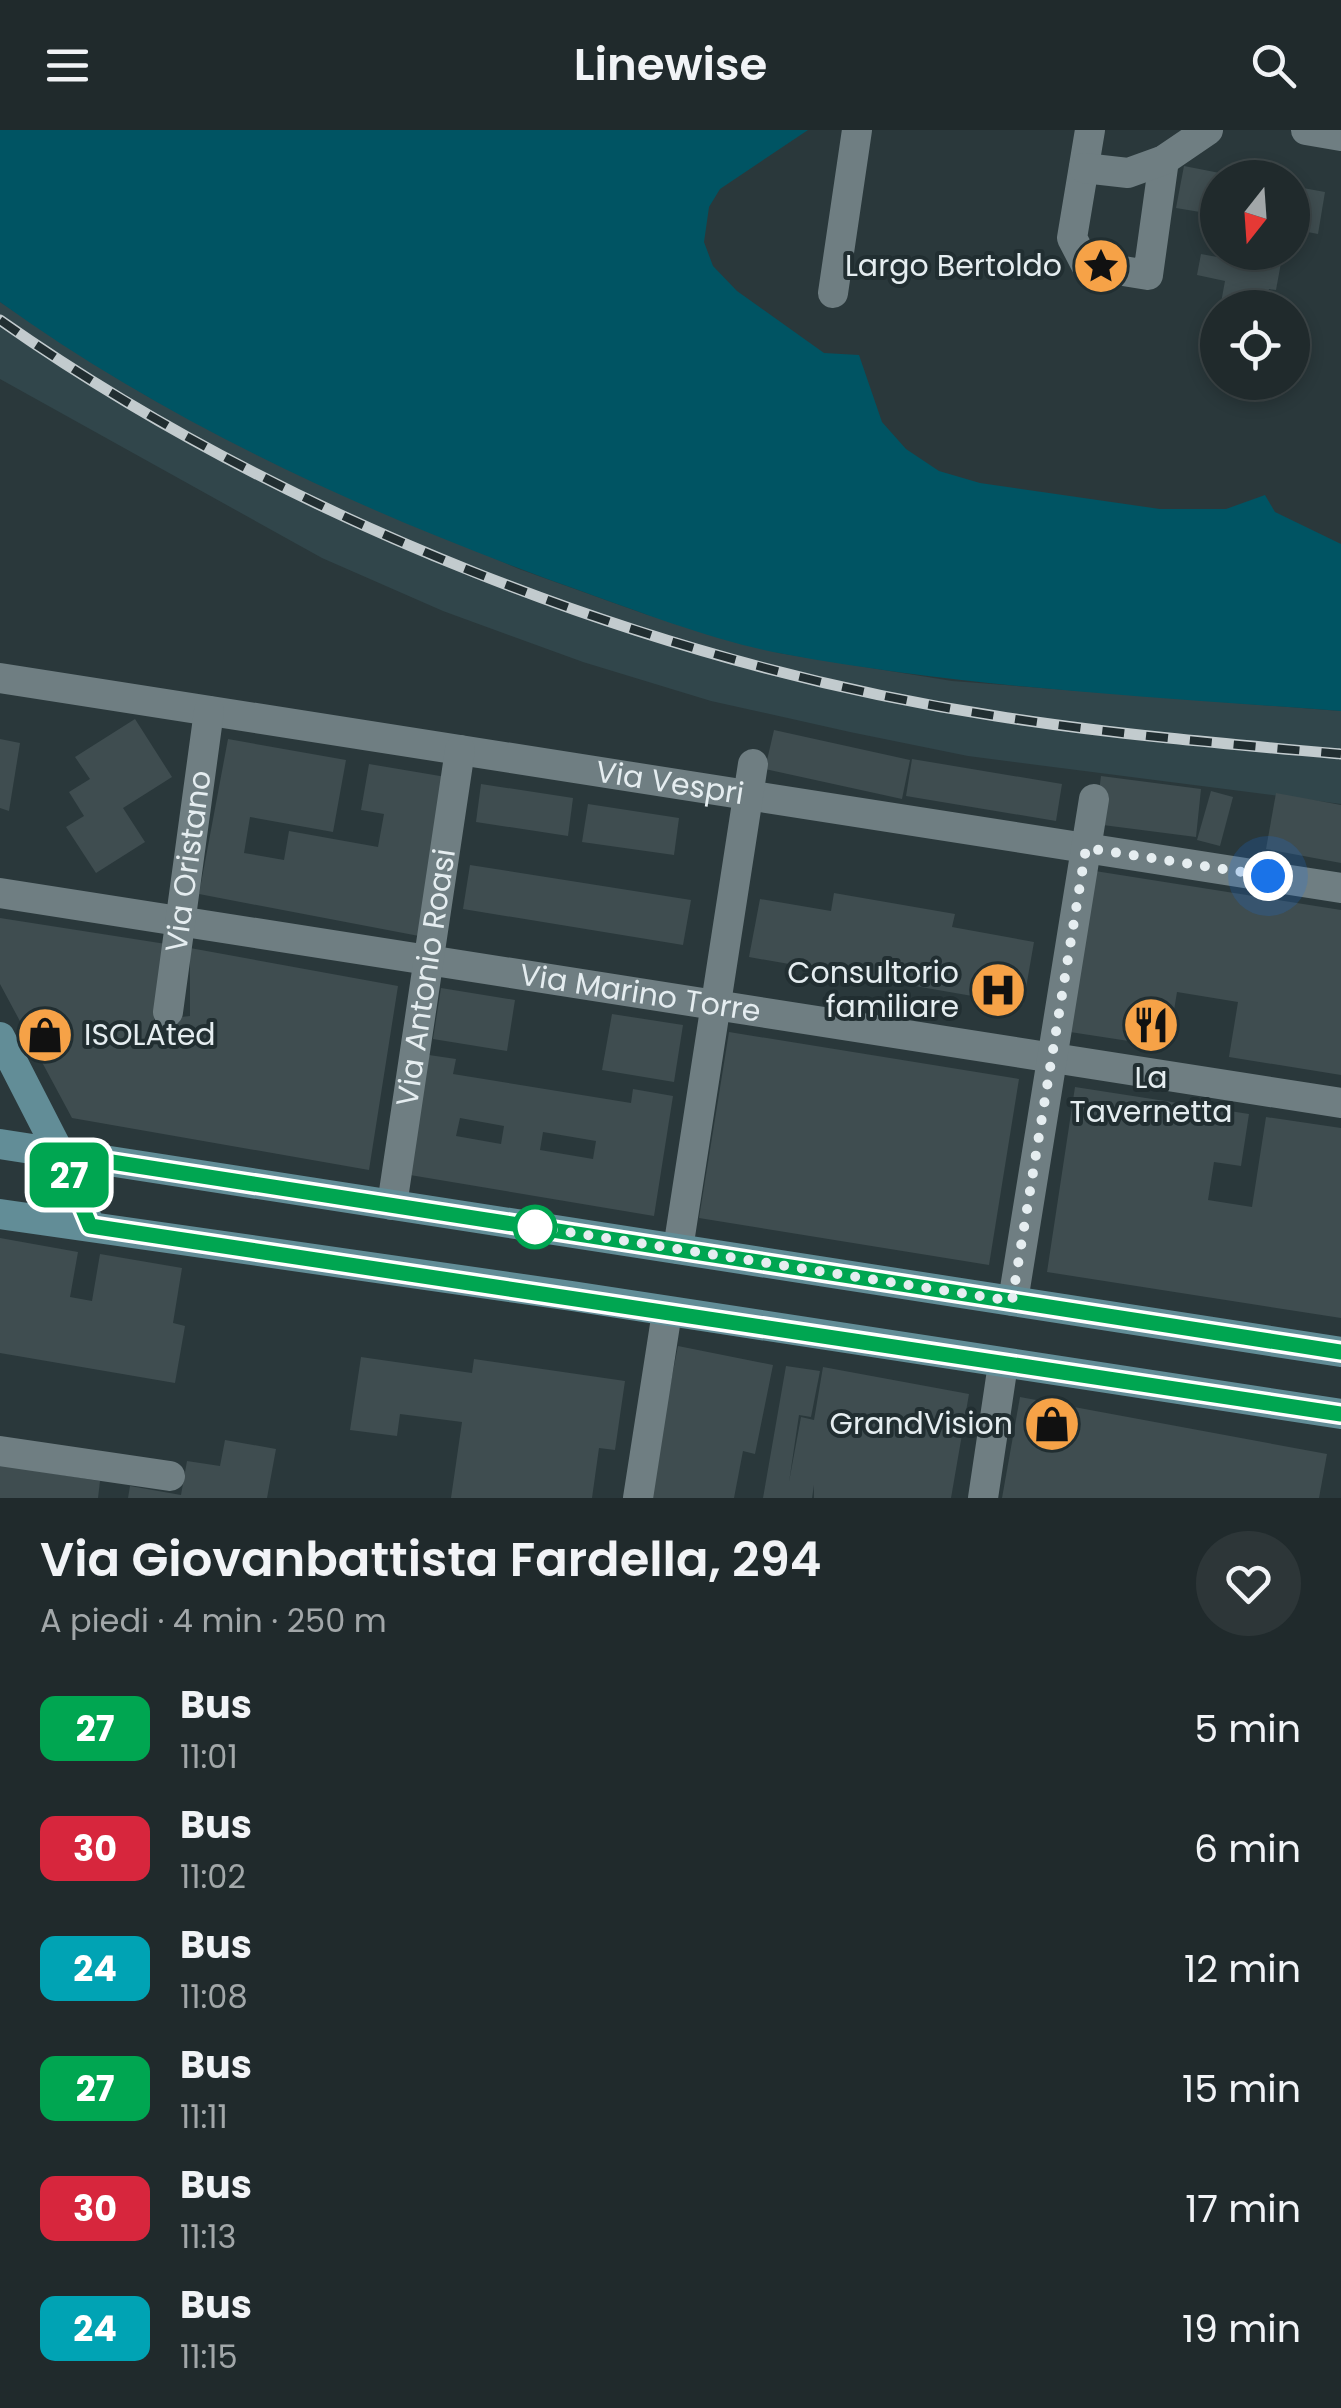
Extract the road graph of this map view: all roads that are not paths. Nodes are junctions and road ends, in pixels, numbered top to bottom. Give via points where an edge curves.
1 (858, 130) edge
2 (1090, 130) edge
3 (1208, 130) edge
4 (1306, 130) edge
5 (1341, 136) edge
6 (1164, 160) junction
7 (1084, 168) junction
8 (833, 293) dead end
9 (0, 678) edge
10 (209, 711) junction
11 (460, 750) junction
12 (751, 780) junction
13 (1094, 799) dead end
14 (1086, 848) junction
15 (1341, 888) edge
16 (0, 893) edge
17 (180, 922) junction
18 (428, 960) junction
19 (716, 1005) junction
20 (168, 1012) dead end
21 (0, 1037) edge
22 (1052, 1058) junction
23 (1341, 1103) edge
24 (0, 1144) edge
25 (60, 1154) junction
26 (392, 1205) junction
27 (0, 1214) edge
28 (90, 1226) junction
29 (678, 1249) junction
30 (1012, 1301) junction
31 (667, 1312) junction
32 (1341, 1352) edge
33 (1003, 1364) junction
34 (1341, 1414) edge
35 (0, 1451) edge
36 (170, 1476) dead end
37 (125, 1484) edge
38 (638, 1498) edge
39 (983, 1498) edge

1 - 8 street
2 - 7 street
3 - 6 street
4 - 5 street
6 - 7 street via 1128,173
6 - 7 street via 1148,275 1086,265 1072,238
9 - 10 street, Via Vespri
10 - 11 street, Via Vespri
10 - 17 street, Via Oristano
11 - 12 street, Via Vespri
11 - 18 street, Via Antonio Roasi
12 - 14 street, Via Vespri
12 - 19 street
13 - 14 street
14 - 15 street, Via Vespri
14 - 22 street
16 - 17 street, Via Marino Torre
17 - 18 street, Via Marino Torre
17 - 20 street, Via Oristano
18 - 19 street, Via Marino Torre
18 - 26 street, Via Antonio Roasi
19 - 22 street, Via Marino Torre
19 - 29 street
21 - 25 main road
22 - 23 street, Via Marino Torre
22 - 30 street
24 - 25 main road
25 - 26 main road
25 - 28 main road
26 - 29 main road
27 - 28 main road
28 - 31 main road
29 - 30 main road
30 - 32 main road
31 - 33 main road
31 - 38 street
33 - 34 main road
33 - 39 street
35 - 37 street
36 - 37 street

